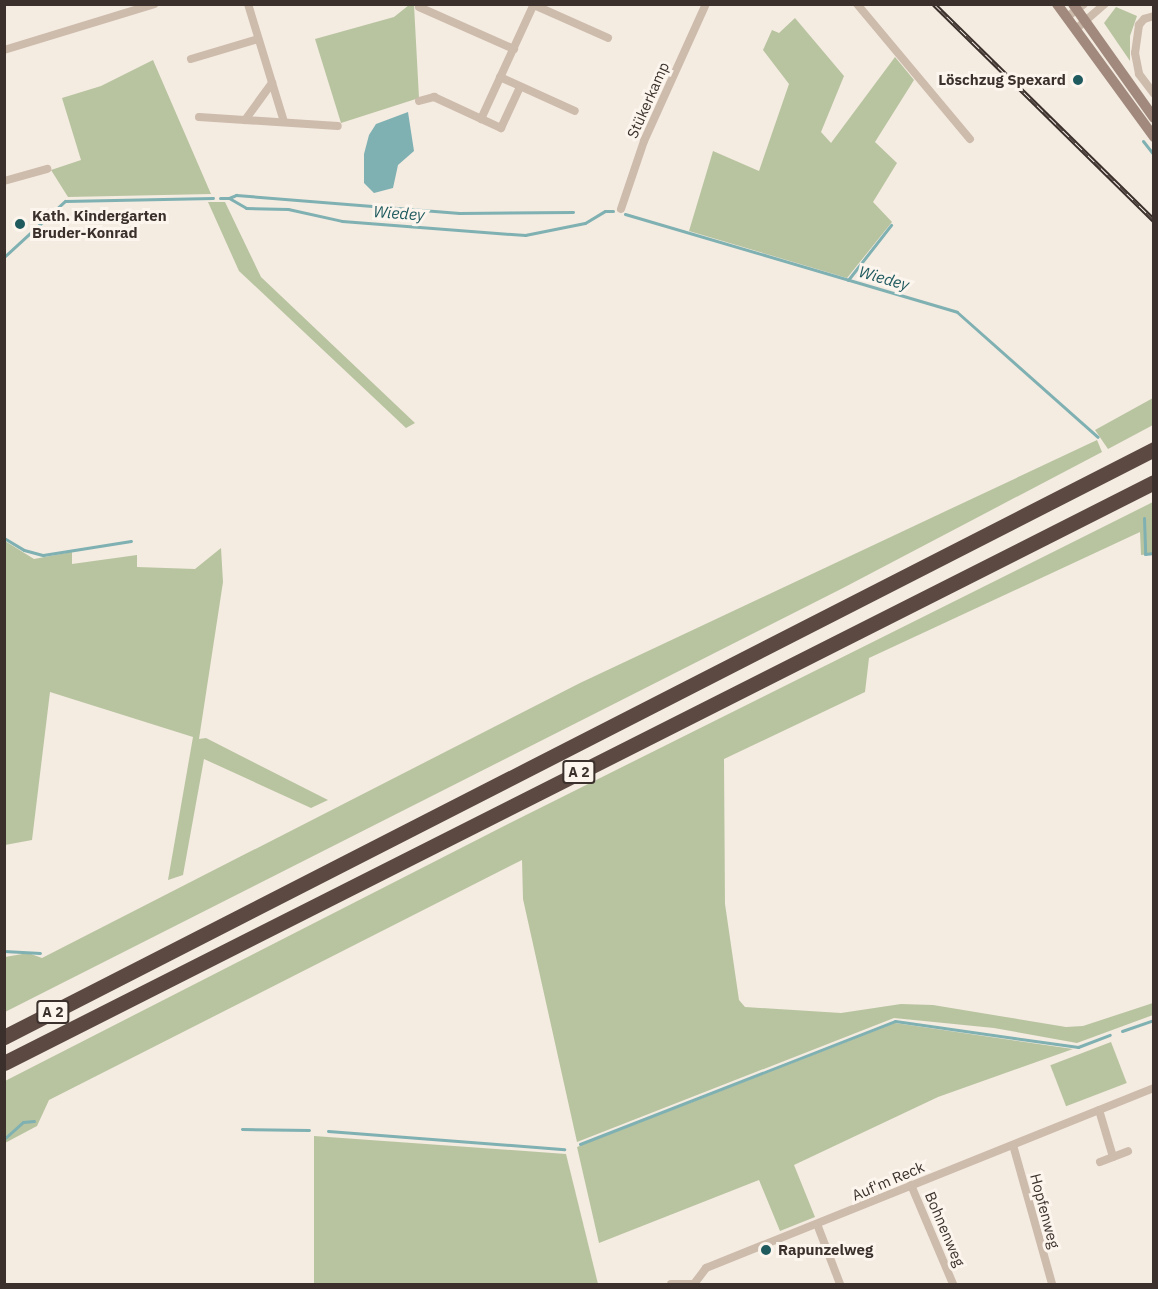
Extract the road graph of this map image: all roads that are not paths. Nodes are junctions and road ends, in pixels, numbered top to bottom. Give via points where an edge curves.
1 (154, 4) edge
2 (248, 4) edge
3 (706, 4) edge
4 (857, 4) edge
5 (1058, 4) edge
6 (1105, 4) edge
7 (534, 5) edge
8 (1078, 6) edge
9 (419, 7) dead end
10 (1154, 16) edge
11 (1067, 17) junction
12 (1085, 22) junction
13 (1076, 29) junction
14 (608, 38) dead end
15 (258, 39) junction
16 (514, 49) junction
17 (4, 50) edge
18 (191, 59) dead end
19 (500, 77) junction
20 (272, 83) junction
21 (520, 87) junction
22 (1154, 94) edge
23 (419, 101) dead end
24 (575, 111) dead end
25 (199, 117) dead end
26 (1154, 118) edge
27 (481, 119) junction
28 (245, 120) junction
29 (284, 122) junction
30 (338, 126) dead end
31 (1154, 137) edge
32 (970, 139) dead end
33 (47, 169) dead end
34 (4, 181) edge
35 (621, 209) dead end
36 (1154, 449) edge
37 (1154, 482) edge
38 (4, 1037) edge
39 (4, 1063) edge
40 (1154, 1088) edge
41 (1099, 1110) junction
42 (1013, 1145) junction
43 (1128, 1151) dead end
44 (1113, 1157) junction
45 (1100, 1162) dead end
46 (911, 1185) junction
47 (817, 1224) junction
48 (671, 1284) edge
49 (693, 1284) edge
50 (840, 1284) edge
51 (953, 1284) edge
52 (1052, 1284) edge

1 - 17 street
2 - 15 street
3 - 35 street, Stükerkamp via 644,141
4 - 32 street
5 - 11 main road
6 - 12 street
7 - 14 street
7 - 16 street
8 - 11 street
8 - 12 main road
9 - 16 street
10 - 22 street via 1139,25 1135,53 1139,74
11 - 13 main road
12 - 13 street
12 - 26 main road
13 - 31 main road
15 - 18 street
15 - 20 street
16 - 19 street
19 - 21 street
19 - 27 street
20 - 28 street
20 - 29 street
21 - 24 street
21 - 27 street via 501,128
23 - 27 street via 434,97
25 - 28 street
28 - 29 street
29 - 30 street
33 - 34 street
36 - 38 highway, A 2
37 - 39 highway, A 2
40 - 41 street, Auf'm Reck
41 - 42 street, Auf'm Reck
41 - 44 street
42 - 46 street, Auf'm Reck
42 - 52 street, Hopfenweg
43 - 44 street
44 - 45 street
46 - 47 street, Auf'm Reck
46 - 51 street, Bohnenweg
47 - 49 street, Auf'm Reck via 706,1268
47 - 50 street
48 - 49 street, Auf'm Reck

